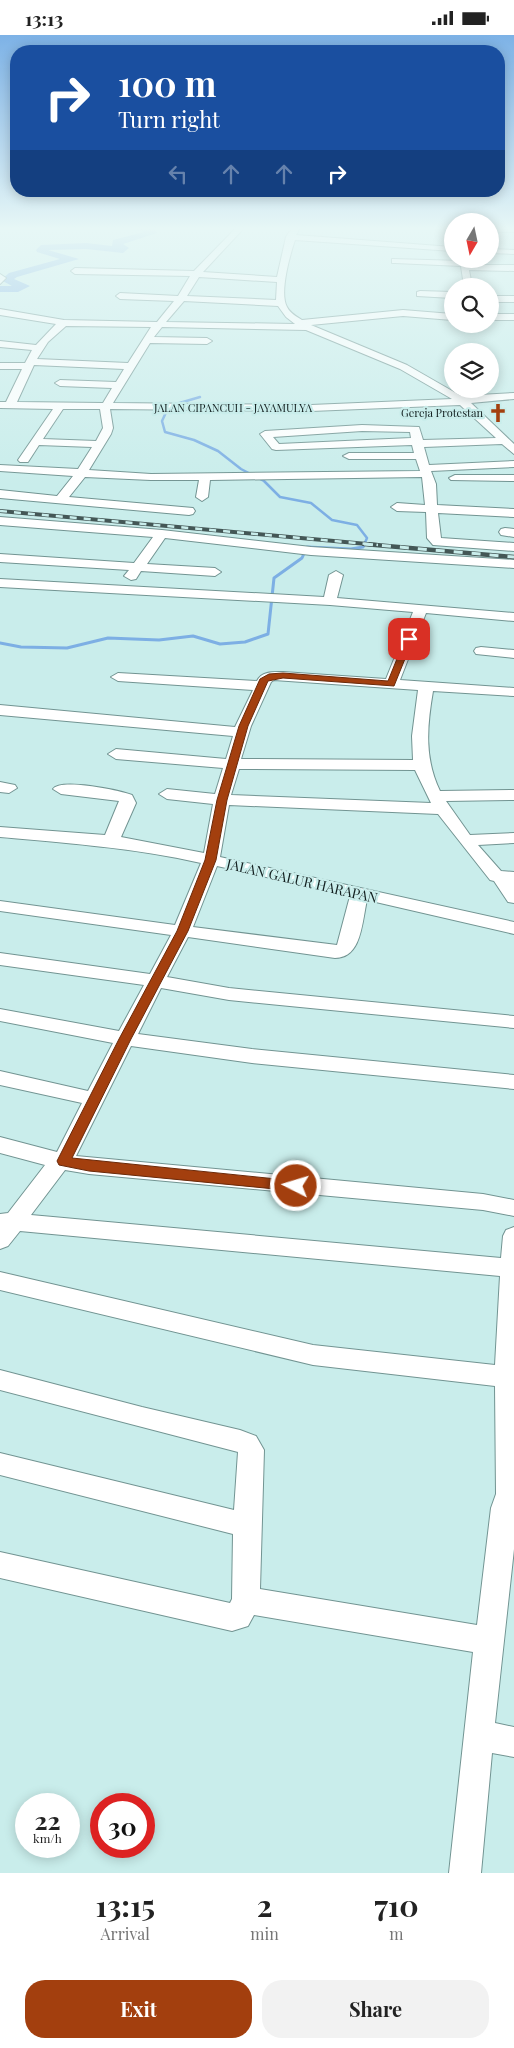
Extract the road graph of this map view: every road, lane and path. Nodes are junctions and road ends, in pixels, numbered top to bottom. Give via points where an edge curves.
1 (10, 314) edge
2 (53, 314) edge
3 (168, 314) edge
4 (289, 314) edge
5 (397, 314) edge
6 (412, 314) edge
7 (444, 316) edge
8 (22, 317) junction
9 (499, 317) edge
10 (514, 317) edge
11 (46, 320) junction
12 (64, 323) junction
13 (0, 324) edge
14 (305, 325) junction
15 (157, 326) junction
16 (147, 339) junction
17 (207, 341) dead end
18 (0, 344) edge
19 (37, 348) junction
20 (30, 364) junction
21 (0, 366) edge
22 (132, 366) junction
23 (60, 383) dead end
24 (120, 385) junction
25 (514, 397) edge
26 (464, 401) junction
27 (5, 405) edge
28 (407, 406) junction
29 (59, 407) junction
30 (105, 408) junction
31 (415, 429) junction
32 (514, 429) edge
33 (495, 430) junction
34 (37, 441) junction
35 (505, 441) junction
36 (417, 442) junction
37 (100, 444) junction
38 (514, 451) edge
39 (349, 456) dead end
40 (420, 456) junction
41 (24, 460) dead end
42 (514, 464) edge
43 (0, 468) edge
44 (426, 473) junction
45 (81, 474) junction
46 (205, 476) junction
47 (250, 476) joint
48 (514, 478) edge
49 (0, 494) edge
50 (202, 497) dead end
51 (60, 500) junction
52 (397, 507) dead end
53 (433, 507) junction
54 (188, 511) dead end
55 (514, 513) edge
56 (0, 521) edge
57 (162, 533) junction
58 (514, 547) edge
59 (306, 550) joint
60 (0, 558) edge
61 (514, 564) edge
62 (136, 567) junction
63 (215, 572) dead end
64 (336, 575) dead end
65 (0, 583) edge
66 (123, 590) junction
67 (271, 598) joint
68 (330, 601) junction
69 (421, 609) junction
70 (514, 617) edge
71 (481, 651) dead end
72 (514, 654) edge
73 (118, 677) dead end
74 (391, 684) junction
75 (262, 686) junction
76 (426, 686) junction
77 (514, 691) edge
78 (0, 709) edge
79 (242, 732) junction
80 (116, 754) dead end
81 (233, 764) junction
82 (421, 765) junction
83 (61, 789) dead end
84 (167, 794) dead end
85 (514, 795) edge
86 (222, 800) junction
87 (440, 803) junction
88 (0, 832) edge
89 (514, 838) edge
90 (468, 840) junction
91 (110, 841) junction
92 (211, 860) junction
93 (507, 877) edge
94 (360, 894) junction
95 (514, 898) edge
96 (0, 906) edge
97 (514, 928) edge
98 (182, 931) junction
99 (0, 959) edge
100 (155, 981) junction
101 (0, 1015) edge
102 (514, 1023) edge
103 (125, 1039) junction
104 (0, 1078) edge
105 (514, 1082) edge
106 (94, 1099) junction
107 (0, 1145) edge
108 (62, 1161) junction
109 (514, 1208) edge
110 (4, 1227) edge
111 (514, 1236) edge
112 (512, 1280) edge
113 (0, 1281) edge
114 (507, 1377) junction
115 (0, 1381) edge
116 (0, 1464) edge
117 (511, 1494) edge
118 (247, 1525) junction
119 (0, 1565) edge
120 (246, 1600) junction
121 (490, 1641) junction
122 (478, 1735) junction
123 (514, 1742) edge
124 (465, 1873) edge

1 - 8 street
2 - 11 street
3 - 15 street
4 - 14 street
5 - 14 street
6 - 7 street
8 - 11 street
8 - 13 street
9 - 10 street
11 - 12 street
12 - 15 street
12 - 19 street
14 - 15 street
14 - 26 street via 409,370
15 - 16 street
16 - 17 street
16 - 22 street
18 - 19 street
19 - 20 street
20 - 21 street
20 - 22 street
20 - 27 street
22 - 24 street
23 - 24 street
24 - 30 street
25 - 26 street
26 - 28 street, JALAN CIPANCUH - JAYAMULYA
26 - 33 street
27 - 29 street, JALAN CIPANCUH - JAYAMULYA
28 - 30 street, JALAN CIPANCUH - JAYAMULYA
28 - 31 street
29 - 30 street, JALAN CIPANCUH - JAYAMULYA
29 - 34 street
30 - 37 street via 108,429
31 - 36 street
31 - 36 street via 265,434 276,447
32 - 33 street
33 - 35 street
34 - 37 street
34 - 41 street
35 - 36 street
35 - 38 street
36 - 40 street
37 - 45 street
39 - 40 street
40 - 44 street
42 - 44 street
43 - 45 street
44 - 47 street
44 - 48 street via 480,480
44 - 53 street
45 - 46 street
45 - 51 street
46 - 47 street
46 - 50 street
49 - 51 street
51 - 54 street
52 - 53 street
53 - 55 street
53 - 58 street via 433,538 437,542
56 - 57 street
57 - 59 street
57 - 62 street
59 - 61 street
60 - 62 street
62 - 63 street
62 - 66 street
64 - 68 street
65 - 66 street
66 - 67 street
67 - 68 street
68 - 69 street
69 - 70 street
69 - 74 street
71 - 72 street
73 - 75 street
74 - 75 street via 283,675 266,677
74 - 76 street
75 - 79 street
76 - 77 street
76 - 82 street via 420,726
78 - 79 street
79 - 81 street
80 - 81 street
81 - 82 street
81 - 86 street
82 - 87 street via 429,787
83 - 91 street via 126,798 128,803
84 - 86 street
85 - 87 street
86 - 87 street
86 - 92 street
87 - 90 street
88 - 91 street, JALAN GALUR HARAPAN
89 - 90 street
90 - 93 street via 494,874
91 - 92 street, JALAN GALUR HARAPAN
92 - 94 street, JALAN GALUR HARAPAN
92 - 98 street
93 - 95 street
94 - 97 street, JALAN GALUR HARAPAN
94 - 98 street via 346,948 340,952
96 - 98 street
98 - 100 street
99 - 100 street
100 - 102 street via 229,994
100 - 103 street
101 - 103 street
103 - 105 street via 252,1056
103 - 106 street
104 - 106 street
106 - 108 street
107 - 108 street
108 - 109 street via 483,1202
108 - 110 street
110 - 112 street
111 - 112 street
112 - 114 street
113 - 114 street via 313,1355
114 - 117 street
115 - 118 street via 247,1444 251,1450
116 - 118 street
117 - 121 street via 505,1508
118 - 120 street
119 - 120 street via 232,1617 238,1615
120 - 121 street
121 - 122 street
122 - 123 street
122 - 124 street

